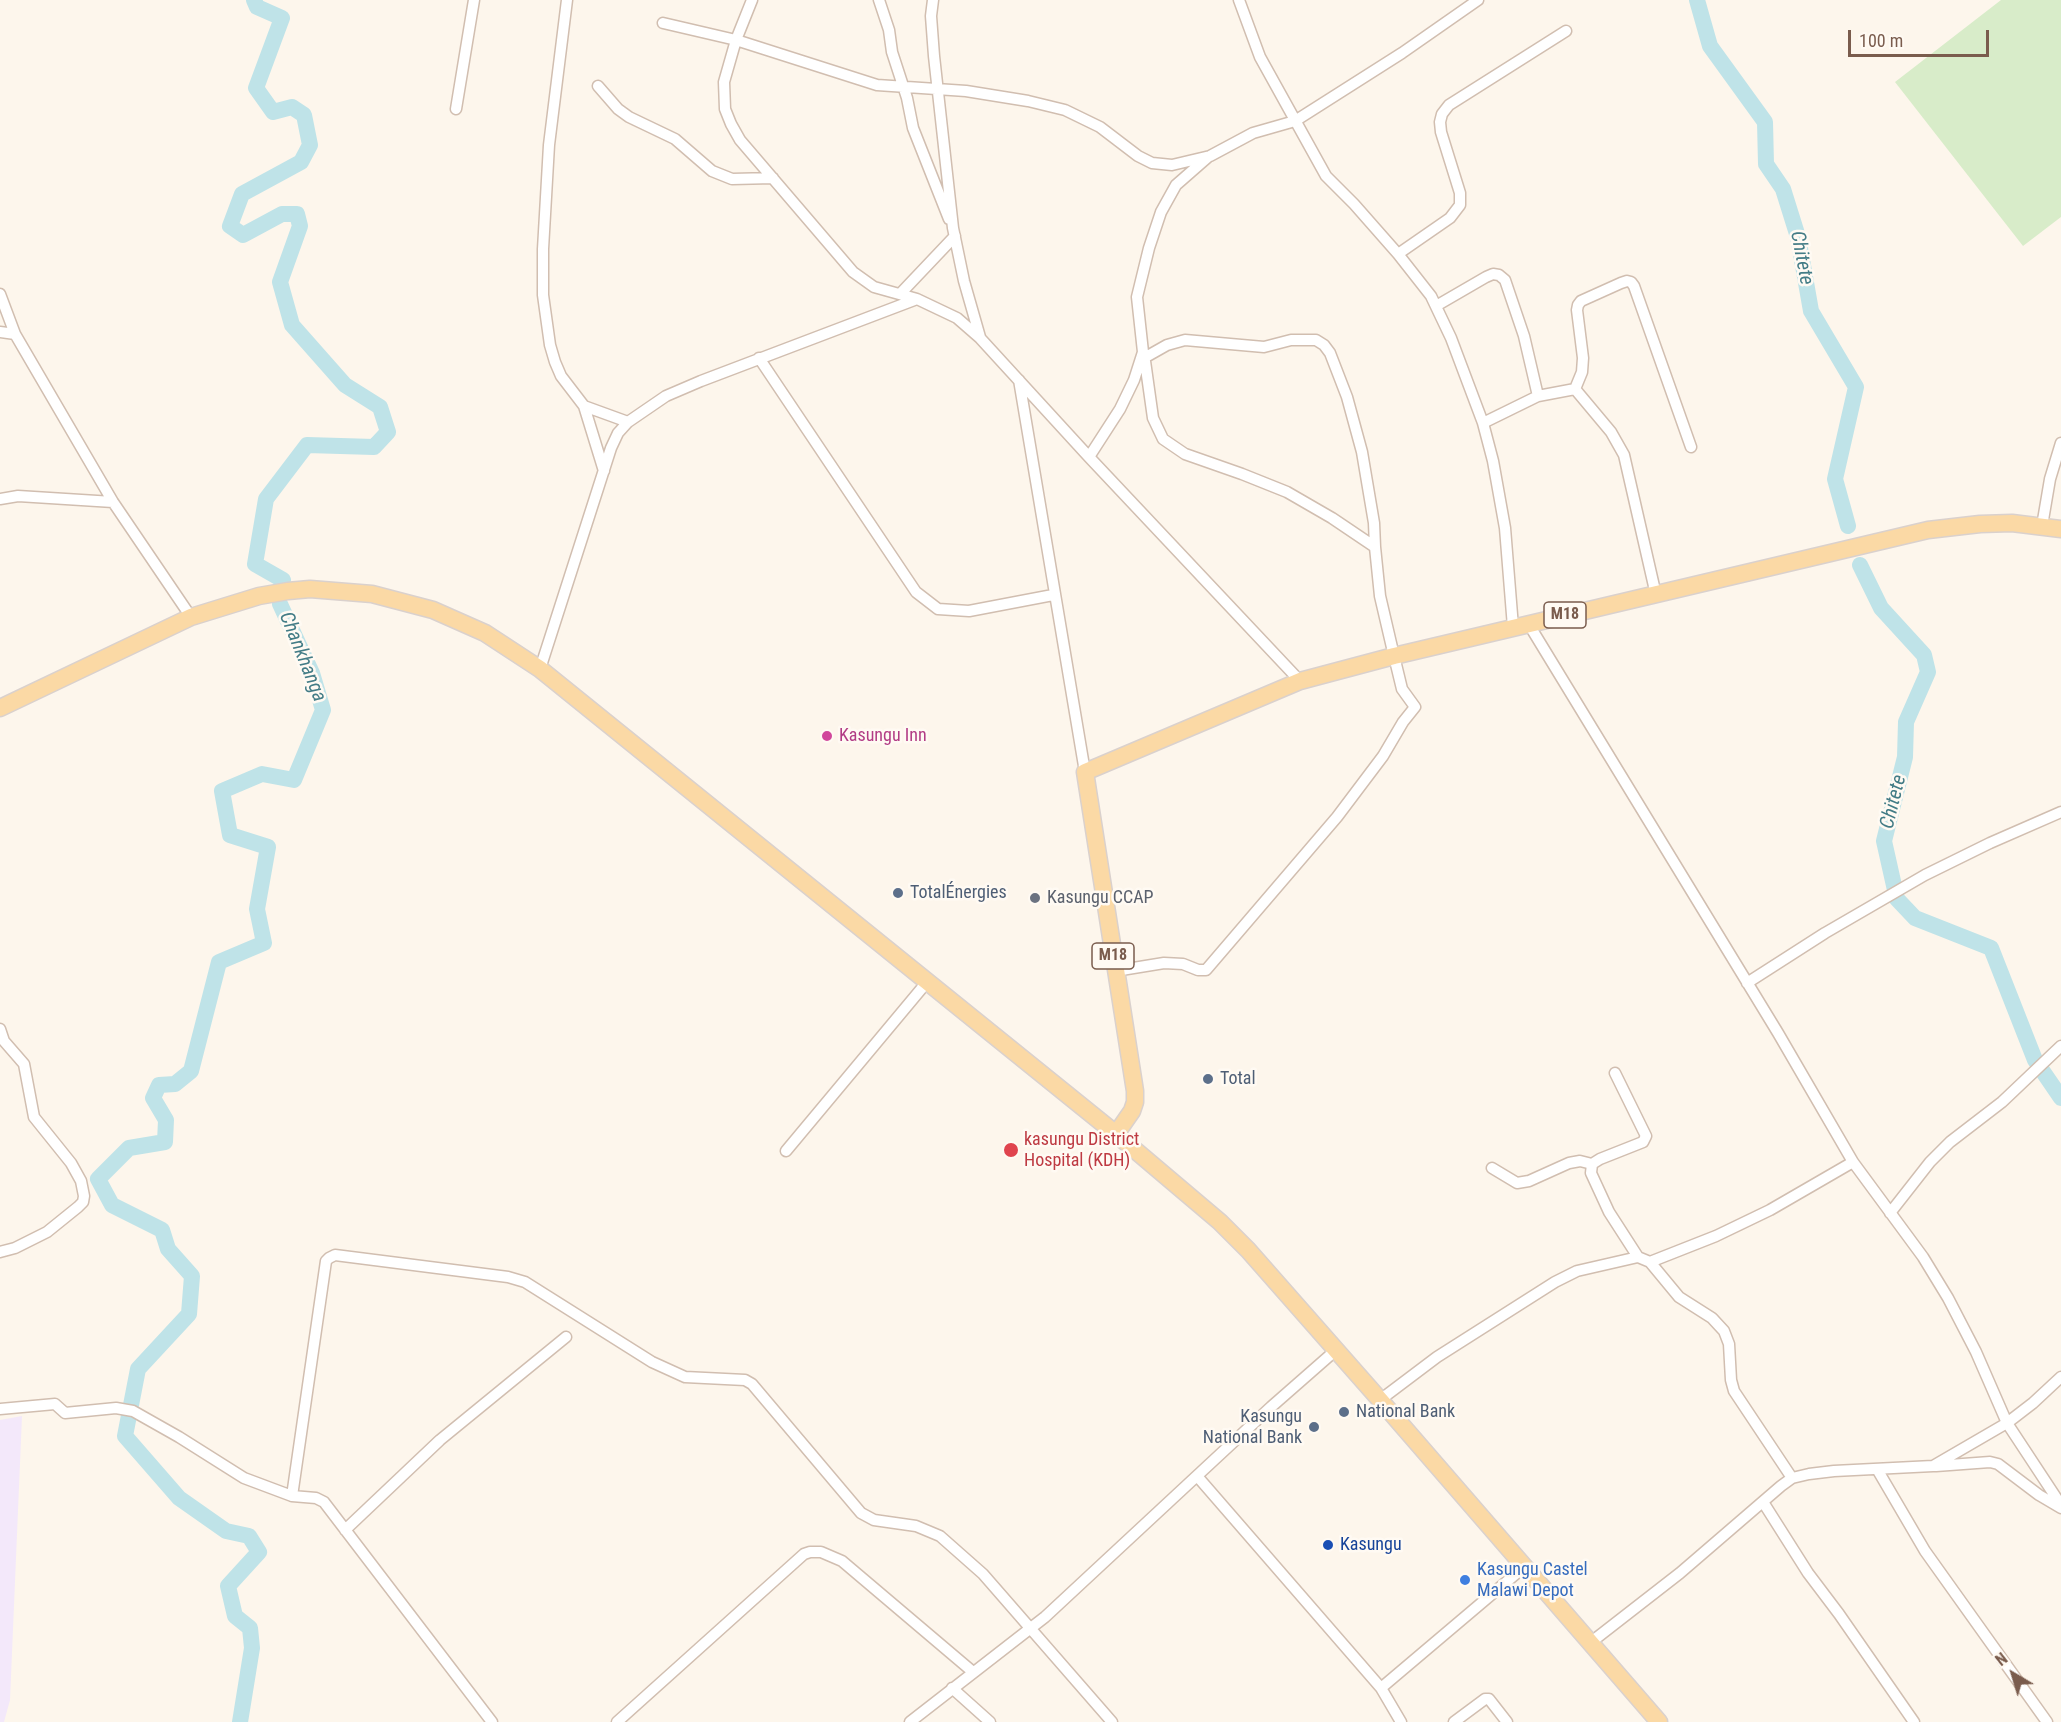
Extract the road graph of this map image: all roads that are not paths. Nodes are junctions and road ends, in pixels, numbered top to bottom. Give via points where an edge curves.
1 (474, 0) edge
2 (567, 0) edge
3 (752, 0) edge
4 (879, 0) edge
5 (933, 0) edge
6 (1239, 0) edge
7 (1478, 0) edge
8 (663, 23) dead end
9 (1566, 31) dead end
10 (736, 40) junction
11 (598, 86) dead end
12 (903, 88) junction
13 (938, 89) junction
14 (456, 109) dead end
15 (1295, 121) junction
16 (1210, 156) junction
17 (773, 178) junction
18 (954, 232) junction
19 (1398, 254) junction
20 (0, 294) edge
21 (900, 294) junction
22 (917, 299) junction
23 (1436, 306) junction
24 (0, 332) edge
25 (15, 334) junction
26 (980, 338) junction
27 (1144, 355) junction
28 (759, 358) junction
29 (1018, 380) junction
30 (1575, 389) junction
31 (1538, 396) junction
32 (584, 406) junction
33 (628, 422) junction
34 (1483, 423) junction
35 (2061, 443) edge
36 (1691, 447) dead end
37 (1089, 457) junction
38 (603, 471) junction
39 (0, 499) edge
40 (113, 502) junction
41 (2042, 525) junction
42 (2061, 529) edge
43 (1374, 547) junction
44 (1053, 595) junction
45 (1656, 595) junction
46 (191, 617) junction
47 (1521, 625) junction
48 (1394, 656) junction
49 (540, 669) junction
50 (1300, 681) junction
51 (0, 707) edge
52 (1085, 772) junction
53 (2061, 812) edge
54 (1115, 971) junction
55 (927, 982) junction
56 (1747, 983) junction
57 (0, 1029) edge
58 (2061, 1046) edge
59 (1615, 1073) dead end
60 (1116, 1134) junction
61 (786, 1151) dead end
62 (1853, 1162) junction
63 (1592, 1164) junction
64 (1492, 1168) dead end
65 (1890, 1213) junction
66 (0, 1252) edge
67 (1638, 1257) junction
68 (1650, 1262) junction
69 (566, 1337) dead end
70 (1336, 1350) junction
71 (2061, 1377) edge
72 (1380, 1400) junction
73 (0, 1409) edge
74 (2007, 1424) junction
75 (1933, 1466) junction
76 (1877, 1469) junction
77 (1197, 1476) junction
78 (1792, 1478) junction
79 (292, 1496) junction
80 (1763, 1502) junction
81 (2061, 1507) edge
82 (345, 1530) junction
83 (1524, 1567) junction
84 (1030, 1629) junction
85 (1590, 1643) junction
86 (973, 1672) junction
87 (952, 1688) junction
88 (1381, 1688) junction
89 (492, 1722) edge
90 (617, 1722) edge
91 (910, 1722) edge
92 (990, 1722) edge
93 (1112, 1722) edge
94 (1401, 1722) edge
95 (1454, 1722) edge
96 (1507, 1722) edge
97 (1659, 1722) edge
98 (1914, 1722) edge
99 (2047, 1722) edge

1 - 14 street
2 - 32 street via 549,145 543,295 550,345 558,369
3 - 10 street
4 - 12 street
5 - 13 street
6 - 15 street via 1260,57
7 - 15 street
8 - 10 street
9 - 19 street via 1449,105 1442,114 1441,132 1460,193 1460,205 1450,218
10 - 12 street via 859,80
10 - 17 street via 724,81 725,109 735,133
11 - 17 street via 618,109 675,139 712,171 732,179
12 - 13 street
12 - 18 street via 917,138
13 - 16 street via 1065,110 1100,127 1152,163 1172,165
13 - 18 street
15 - 16 street via 1253,133
15 - 19 street via 1326,176
16 - 27 street via 1176,185 1161,212 1149,248 1137,297
17 - 21 street via 853,272 874,287
18 - 21 street
18 - 26 street
19 - 23 street
20 - 25 street
21 - 22 street
22 - 26 street via 957,318
22 - 28 street
23 - 31 street via 1493,274 1505,280
23 - 34 street via 1467,375
24 - 25 street
25 - 40 street
26 - 29 street
27 - 37 street via 1120,409
27 - 43 street via 1153,418 1163,439 1185,454 1287,492
27 - 43 street via 1185,340 1264,347 1291,340 1316,340 1324,345 1347,397 1362,452 1374,523
28 - 33 street via 666,396
28 - 44 street via 916,592 938,609 969,611
29 - 37 street
29 - 44 street
30 - 31 street
30 - 36 street via 1583,358 1578,305 1630,282
30 - 45 street via 1611,432 1624,455
31 - 34 street
32 - 33 street
32 - 38 street
33 - 38 street via 610,448
34 - 47 street via 1502,499
35 - 41 street
37 - 50 street
38 - 49 street
39 - 40 street via 18,496
40 - 46 street
41 - 42 main road, M18
41 - 45 main road, M18 via 1980,524 1928,530
43 - 48 street
44 - 52 street
45 - 47 main road, M18
46 - 49 main road via 288,591 372,594 433,610 485,633
46 - 51 main road
47 - 48 main road, M18
47 - 56 street
48 - 50 main road, M18
48 - 54 street via 1402,689 1415,707 1412,713 1337,817 1216,960 1206,970 1164,963
49 - 55 main road
50 - 52 main road, M18
52 - 54 main road, M18
53 - 56 street via 1924,875
54 - 60 main road, M18 via 1135,1102
55 - 60 main road
55 - 61 street
56 - 62 street
57 - 66 street via 4,1041 24,1064 34,1117 71,1163 84,1196 78,1207 47,1232
58 - 65 street via 2002,1102 1950,1142
59 - 63 street via 1646,1136 1643,1142
60 - 70 main road via 1234,1236
62 - 65 street
62 - 68 street via 1770,1210
63 - 64 street via 1569,1163 1517,1183
63 - 67 street via 1591,1173 1609,1212
65 - 74 street via 1948,1298
67 - 68 street
67 - 72 street via 1577,1270 1555,1281 1437,1357
68 - 78 street via 1679,1297 1712,1318 1724,1332 1730,1344 1734,1391
69 - 82 street via 440,1440
70 - 72 main road
70 - 77 street
71 - 74 street
72 - 83 main road
73 - 79 street via 56,1404 65,1413 116,1408 133,1411 244,1478
74 - 75 street
74 - 81 street
75 - 76 street
75 - 81 street via 1998,1464 2038,1495
76 - 78 street
76 - 99 street via 1925,1551
77 - 84 street
77 - 88 street
78 - 80 street
79 - 82 street via 324,1502
79 - 84 street via 326,1261 335,1255 508,1277 525,1282 652,1362 685,1377 744,1380 752,1384 861,1513 874,1520 916,1526 940,1536 983,1574
80 - 85 street
80 - 98 street via 1808,1573
82 - 89 street
83 - 85 main road
83 - 88 street
84 - 86 street
84 - 93 street
85 - 97 main road
86 - 87 street
86 - 90 street via 842,1561 810,1552
87 - 91 street
87 - 92 street
88 - 94 street
95 - 96 street via 1485,1698

